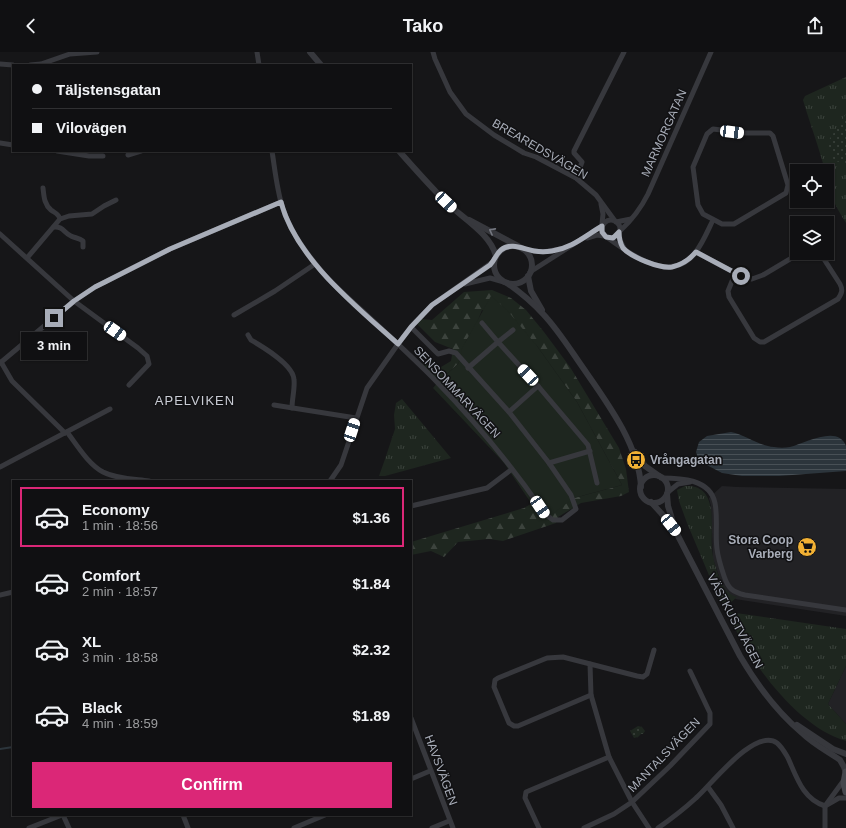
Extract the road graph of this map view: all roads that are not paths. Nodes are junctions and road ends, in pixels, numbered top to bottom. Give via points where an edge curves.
1 (97, 52) edge
2 (257, 52) edge
3 (310, 52) edge
4 (433, 52) edge
5 (624, 52) edge
6 (711, 52) edge
7 (41, 64) edge
8 (259, 64) edge
9 (321, 64) edge
10 (12, 65) edge
11 (0, 66) edge
12 (0, 143) edge
13 (12, 145) edge
14 (63, 152) edge
15 (138, 152) edge
16 (272, 152) edge
17 (400, 152) edge
18 (128, 155) dead end
19 (103, 156) dead end
20 (576, 178) junction
21 (43, 188) dead end
22 (116, 200) dead end
23 (281, 202) junction
24 (601, 203) junction
25 (464, 218) junction
26 (60, 219) junction
27 (631, 219) junction
28 (713, 220) junction
29 (616, 221) junction
30 (602, 225) junction
31 (54, 227) junction
32 (619, 232) junction
33 (0, 234) edge
34 (606, 237) junction
35 (584, 239) junction
36 (571, 246) junction
37 (83, 247) dead end
38 (520, 248) junction
39 (624, 249) junction
40 (696, 252) junction
41 (27, 258) junction
42 (495, 259) junction
43 (790, 259) edge
44 (825, 260) edge
45 (315, 264) junction
46 (529, 274) junction
47 (735, 274) junction
48 (506, 282) junction
49 (462, 284) junction
50 (74, 301) junction
51 (234, 314) dead end
52 (544, 315) junction
53 (482, 323) dead end
54 (411, 327) junction
55 (513, 330) dead end
56 (248, 335) dead end
57 (498, 342) junction
58 (398, 344) junction
59 (0, 362) edge
60 (468, 368) junction
61 (130, 385) dead end
62 (538, 386) junction
63 (274, 405) dead end
64 (292, 408) junction
65 (110, 410) dead end
66 (509, 412) junction
67 (356, 418) junction
68 (66, 432) junction
69 (629, 444) junction
70 (590, 451) junction
71 (549, 462) junction
72 (0, 467) edge
73 (512, 469) junction
74 (660, 477) junction
75 (142, 480) edge
76 (331, 480) edge
77 (693, 482) junction
78 (597, 483) dead end
79 (641, 487) junction
80 (667, 493) junction
81 (651, 502) junction
82 (412, 506) edge
83 (676, 532) junction
84 (12, 592) edge
85 (0, 595) edge
86 (846, 610) edge
87 (654, 650) dead end
88 (590, 664) junction
89 (690, 671) dead end
90 (591, 695) junction
91 (783, 714) junction
92 (412, 720) edge
93 (846, 754) edge
94 (608, 757) junction
95 (430, 771) junction
96 (845, 774) edge
97 (412, 779) edge
98 (708, 786) junction
99 (846, 792) edge
100 (846, 798) edge
101 (632, 802) junction
102 (825, 806) junction
103 (59, 816) edge
104 (63, 816) edge
105 (183, 816) edge
106 (323, 816) edge
107 (449, 821) junction
108 (29, 828) edge
109 (69, 828) edge
110 (188, 828) edge
111 (294, 828) edge
112 (432, 828) edge
113 (452, 828) edge
114 (538, 828) edge
115 (584, 828) edge
116 (649, 828) edge
117 (658, 828) edge
118 (733, 828) edge
119 (825, 828) edge

1 - 7 street via 70,54
2 - 8 street
3 - 9 street
4 - 20 street, BREAREDSVÄGEN via 450,92 466,114 494,136
5 - 20 street via 574,151 582,162
6 - 27 street, MARMORGATAN via 648,194
10 - 11 street
12 - 13 street
14 - 19 street
15 - 18 street
16 - 23 street, SENSOMMARVÄGEN
17 - 25 street
20 - 24 street, BREAREDSVÄGEN
21 - 26 street via 47,205 60,216
22 - 26 street via 92,214
23 - 45 street, SENSOMMARVÄGEN via 287,221
23 - 50 street via 170,249 95,287
24 - 29 street, BREAREDSVÄGEN
24 - 30 street
38 -> 25 street
25 - 42 street via 491,243
26 - 31 street
27 - 29 street
27 - 32 street, MARMORGATAN
28 - 28 street via 703,214 700,208 693,171 709,131 772,134 788,185 786,193 734,224
28 - 40 street
29 - 30 street via 609,220
29 - 32 street
30 - 34 street via 602,232
30 - 35 street
31 - 37 street via 60,227 69,235 81,239
31 - 41 street
32 - 34 street via 615,237
32 - 39 street
33 - 41 street
34 - 35 street via 597,235
34 - 39 street
35 - 36 street
36 - 38 street via 543,252
36 - 46 street
38 - 42 street via 507,247 499,252
38 - 46 street via 529,255
39 - 40 street via 636,257 663,267 683,263
40 - 47 street
41 - 50 street
42 - 48 street via 496,274
42 - 49 street
43 - 47 street via 757,278
44 - 47 street via 840,284 842,294 838,299 764,342 754,338 729,297 728,291
45 - 51 street
45 - 58 street, SENSOMMARVÄGEN
46 - 48 street via 519,283
46 - 52 street, VÄSTKUSTVÄGEN via 531,291
48 - 49 street via 490,278
48 - 52 street, VÄSTKUSTVÄGEN
49 - 54 street via 432,305
50 - 59 street
50 - 61 street via 147,356 149,364
52 - 69 street, VÄSTKUSTVÄGEN via 602,396
53 - 57 street
54 - 58 street
54 - 60 street via 438,354 449,351 456,353
55 - 57 street
56 - 64 street via 291,370 295,379
57 - 60 street
57 - 62 street
58 - 67 street via 367,388
58 - 73 street, SENSOMMARVÄGEN via 468,417
59 - 68 street via 12,381
60 - 66 street
62 - 66 street
62 - 70 street via 588,445
63 - 64 street
64 - 67 street
65 - 68 street
66 - 71 street
67 - 76 street via 341,465
68 - 72 street
68 - 75 street via 90,461 102,471
69 - 74 street, VÄSTKUSTVÄGEN via 645,466
69 - 79 street, VÄSTKUSTVÄGEN via 639,468
70 - 71 street
70 - 78 street
71 - 73 street, SENSOMMARVÄGEN via 576,509 562,520 553,520 545,514
73 - 82 street via 487,488
74 - 77 street
74 - 79 street via 648,477 642,482
74 - 80 street, VÄSTKUSTVÄGEN via 667,484
77 - 80 street via 678,484
77 - 86 street via 706,488 715,502 718,560 729,588 745,595
79 - 81 street, VÄSTKUSTVÄGEN via 643,497
80 - 81 street via 660,501
80 - 83 street, VÄSTKUSTVÄGEN
81 - 83 street, VÄSTKUSTVÄGEN
83 - 91 street, VÄSTKUSTVÄGEN via 740,656 759,686
84 - 85 street
87 - 88 street via 647,674 643,677
88 - 90 street
88 - 90 street via 563,657 547,658 498,678 494,688 509,723 514,726
89 - 101 street, MANTALSVÄGEN via 710,713 710,724
90 - 94 street
91 - 93 street, VÄSTKUSTVÄGEN via 834,749
91 - 96 street, VÄSTKUSTVÄGEN via 802,734 840,760
92 - 95 street, HAVSVÄGEN
94 - 101 street
94 - 114 street via 526,792 525,798
95 - 97 street
95 - 107 street, HAVSVÄGEN
96 - 99 main road
96 - 102 street
98 - 102 street via 719,773 752,746 763,741 772,741 784,751 806,794 814,802
98 - 117 street
98 - 118 street
100 - 102 street via 839,798
101 - 115 street, MANTALSVÄGEN
101 - 116 street
102 - 119 street
103 - 108 street
104 - 109 street
105 - 110 street
106 - 111 street
107 - 112 street
107 - 113 street, HAVSVÄGEN

